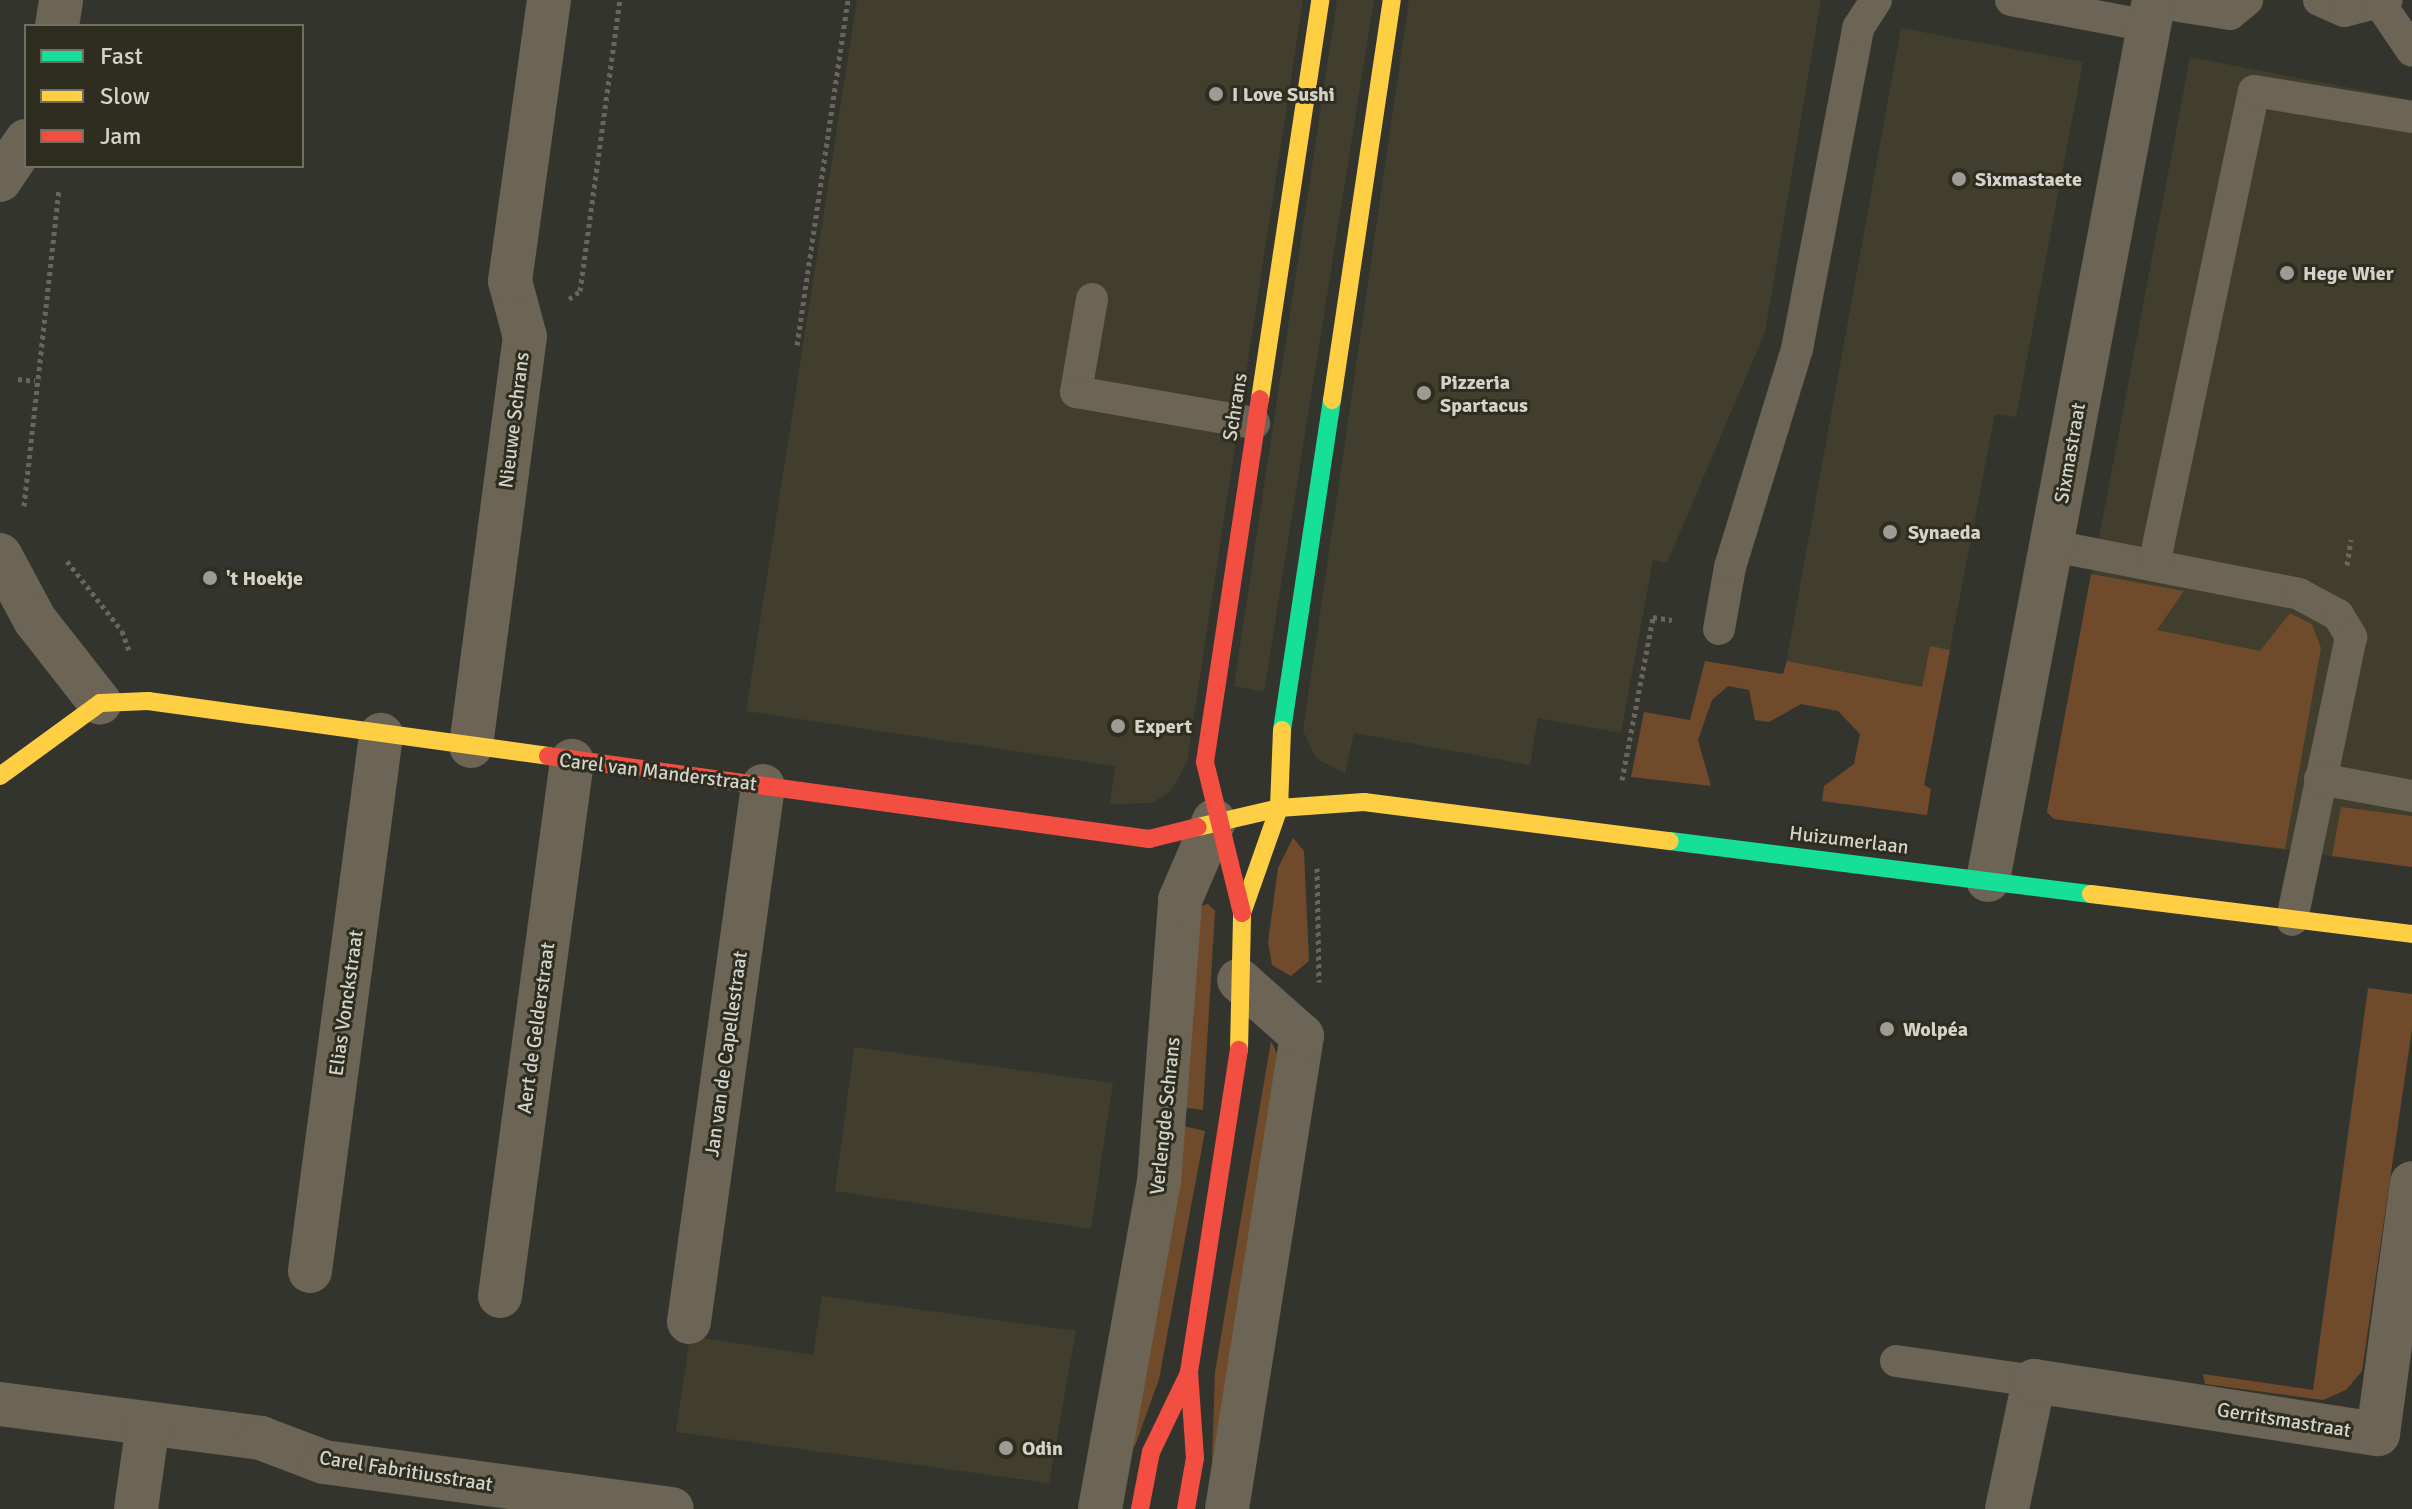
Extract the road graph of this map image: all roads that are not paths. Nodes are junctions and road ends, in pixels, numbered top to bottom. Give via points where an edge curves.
1 (61, 0) edge
2 (549, 0) edge
3 (1320, 0) edge
4 (1392, 0) edge
5 (1876, 0) edge
6 (2011, 0) edge
7 (2247, 0) edge
8 (2319, 0) edge
9 (2384, 2) edge
10 (2152, 9) edge
11 (57, 24) edge
12 (2412, 51) edge
13 (2412, 117) edge
14 (24, 144) edge
15 (0, 180) edge
16 (1092, 299) dead end
17 (1254, 423) junction
18 (2053, 546) junction
19 (0, 555) edge
20 (2154, 565) junction
21 (1719, 629) road end
22 (100, 703) junction
23 (381, 735) junction
24 (471, 746) junction
25 (572, 761) junction
26 (0, 776) edge
27 (2320, 779) junction
28 (763, 786) junction
29 (2412, 796) edge
30 (1279, 808) junction
31 (1214, 821) junction
32 (1988, 880) junction
33 (1242, 913) junction
34 (2292, 920) junction
35 (2412, 934) edge
36 (1239, 980) junction
37 (2412, 1183) edge
38 (310, 1271) dead end
39 (500, 1296) dead end
40 (689, 1322) dead end
41 (1896, 1361) dead end
42 (1189, 1372) junction
43 (2034, 1381) junction
44 (0, 1404) edge
45 (148, 1424) junction
46 (136, 1509) edge
47 (672, 1509) edge
48 (1100, 1509) edge
49 (1140, 1509) edge
50 (1186, 1509) edge
51 (1227, 1509) edge
52 (2007, 1509) edge

1 - 11 street
2 - 24 street, Nieuwe Schrans via 510,281 525,337
3 - 17 street, Schrans
4 - 30 street via 1279,751
5 - 21 lane via 1858,28 1797,349 1730,567
6 - 10 lane
7 - 10 lane via 2230,14
8 - 9 lane via 2344,11
9 - 12 lane
10 - 18 street, Sixmastraat
13 - 20 lane via 2254,91
14 - 15 street
16 - 17 lane via 1076,392
17 - 31 street, Schrans via 1205,762
18 - 20 lane
18 - 32 street, Sixmastraat
19 - 22 street via 35,620
20 - 27 lane via 2299,594 2338,615 2351,637
22 - 23 street, Carel van Manderstraat via 148,701
22 - 26 street
23 - 24 street, Carel van Manderstraat
23 - 38 street, Elias Vonckstraat
24 - 25 street, Carel van Manderstraat
25 - 28 street, Carel van Manderstraat
25 - 39 street, Aert de Gelderstraat
27 - 29 lane
27 - 34 lane
28 - 31 street, Carel van Manderstraat via 1149,839
28 - 40 street, Jan van de Capellestraat
30 - 31 street, Carel van Manderstraat
30 - 32 street, Huizumerlaan via 1364,802
30 - 33 street
31 - 33 street
31 - 48 street, Verlengde Schrans via 1180,900 1159,1182
32 - 34 street, Huizumerlaan
33 - 36 street
34 - 35 street, Huizumerlaan
36 - 42 street via 1233,1116
36 - 51 street via 1302,1036
37 - 43 street, Gerritsmastraat via 2378,1434
41 - 43 lane
42 - 49 street via 1151,1452
42 - 50 street via 1195,1458
43 - 52 street
44 - 45 street, Carel Fabritiusstraat
45 - 46 street
45 - 47 street, Carel Fabritiusstraat via 261,1438 324,1462

